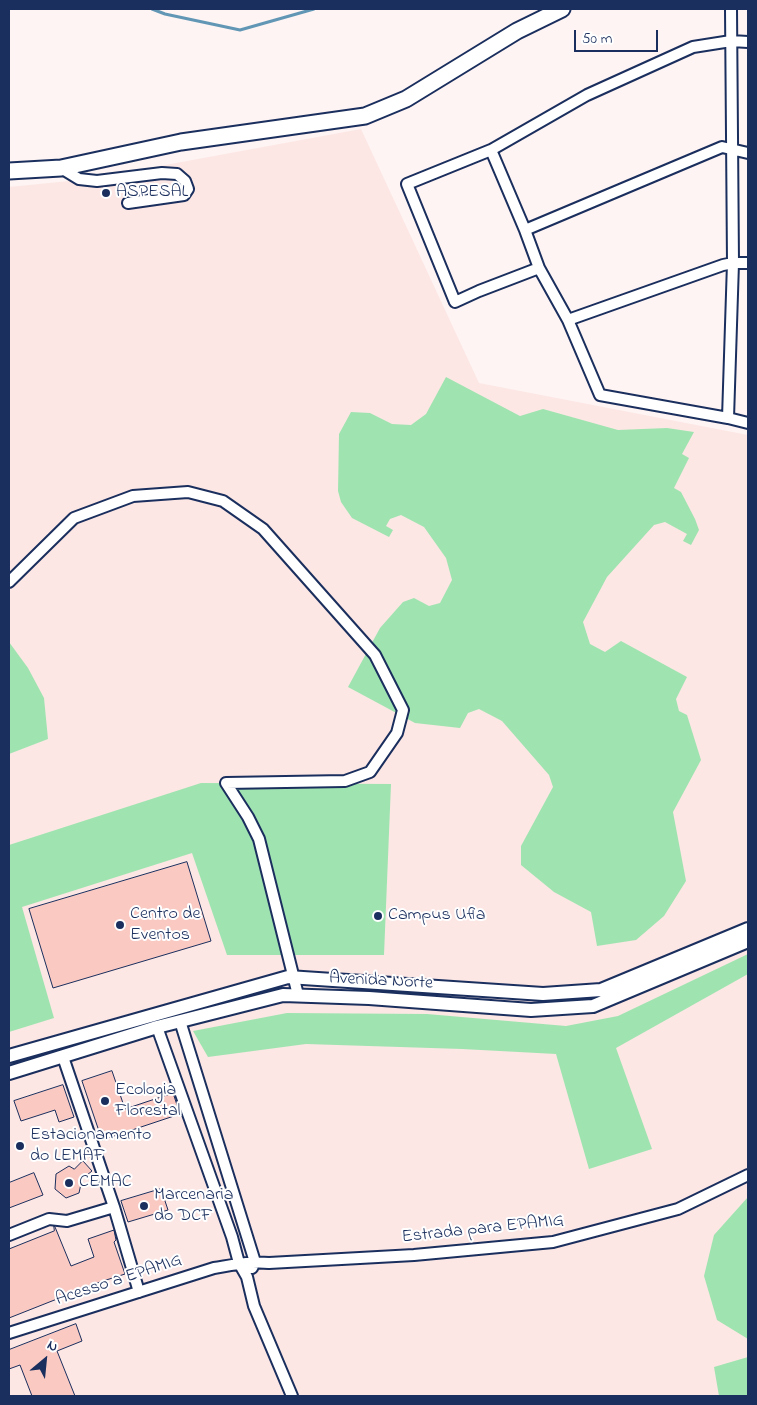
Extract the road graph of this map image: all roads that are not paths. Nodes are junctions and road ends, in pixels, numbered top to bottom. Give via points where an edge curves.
1 (562, 9) edge
2 (731, 9) edge
3 (731, 42) junction
4 (748, 42) edge
5 (733, 149) junction
6 (491, 150) junction
7 (748, 153) edge
8 (61, 168) junction
9 (9, 171) edge
10 (128, 203) dead end
11 (525, 230) junction
12 (733, 263) junction
13 (748, 263) edge
14 (539, 268) junction
15 (568, 320) junction
16 (728, 418) junction
17 (748, 423) edge
18 (9, 582) edge
19 (748, 929) edge
20 (748, 941) edge
21 (293, 978) junction
22 (298, 995) junction
23 (180, 1021) junction
24 (157, 1027) junction
25 (9, 1056) edge
26 (62, 1057) junction
27 (9, 1073) edge
28 (214, 1132) junction
29 (197, 1138) junction
30 (748, 1175) edge
31 (114, 1207) junction
32 (9, 1235) edge
33 (255, 1262) junction
34 (239, 1263) junction
35 (247, 1277) junction
36 (139, 1292) junction
37 (9, 1333) edge
38 (292, 1396) edge

1 - 8 main road via 517,31 406,99 365,116 181,142
2 - 3 street
3 - 4 street
3 - 5 street
3 - 6 street via 684,51 587,96
5 - 7 street
5 - 11 street via 722,147
5 - 12 street
6 - 11 street
6 - 14 street via 407,184 444,275 455,302
8 - 9 main road
8 - 10 street via 79,179 97,181 177,174 188,189 184,195
11 - 14 street
12 - 13 street
12 - 15 street
12 - 16 street
14 - 15 street
15 - 16 street via 600,396
16 - 17 street
18 - 21 street via 74,518 133,496 188,492 223,501 264,529 375,656 403,710 397,733 370,772 345,781 226,784 259,839
19 - 21 street, Avenida Norte via 601,990 543,994
20 - 22 street, Avenida Norte via 593,1006 531,1010
21 - 22 street
21 - 25 street, Avenida Norte
22 - 23 street, Avenida Norte via 283,995
23 - 24 street, Avenida Norte
23 - 28 street
24 - 26 street, Avenida Norte
24 - 29 street
26 - 27 street, Avenida Norte
26 - 31 street
28 - 29 street
28 - 33 street
29 - 34 street
30 - 33 street, Estrada para EPAMIG via 678,1209 554,1242 414,1255
31 - 32 street via 67,1221 49,1219
31 - 36 street
33 - 34 street, Estrada para EPAMIG
33 - 35 street
34 - 35 street
34 - 36 street, Acesso a EPAMIG
35 - 38 street via 254,1306
36 - 37 street, Acesso a EPAMIG

